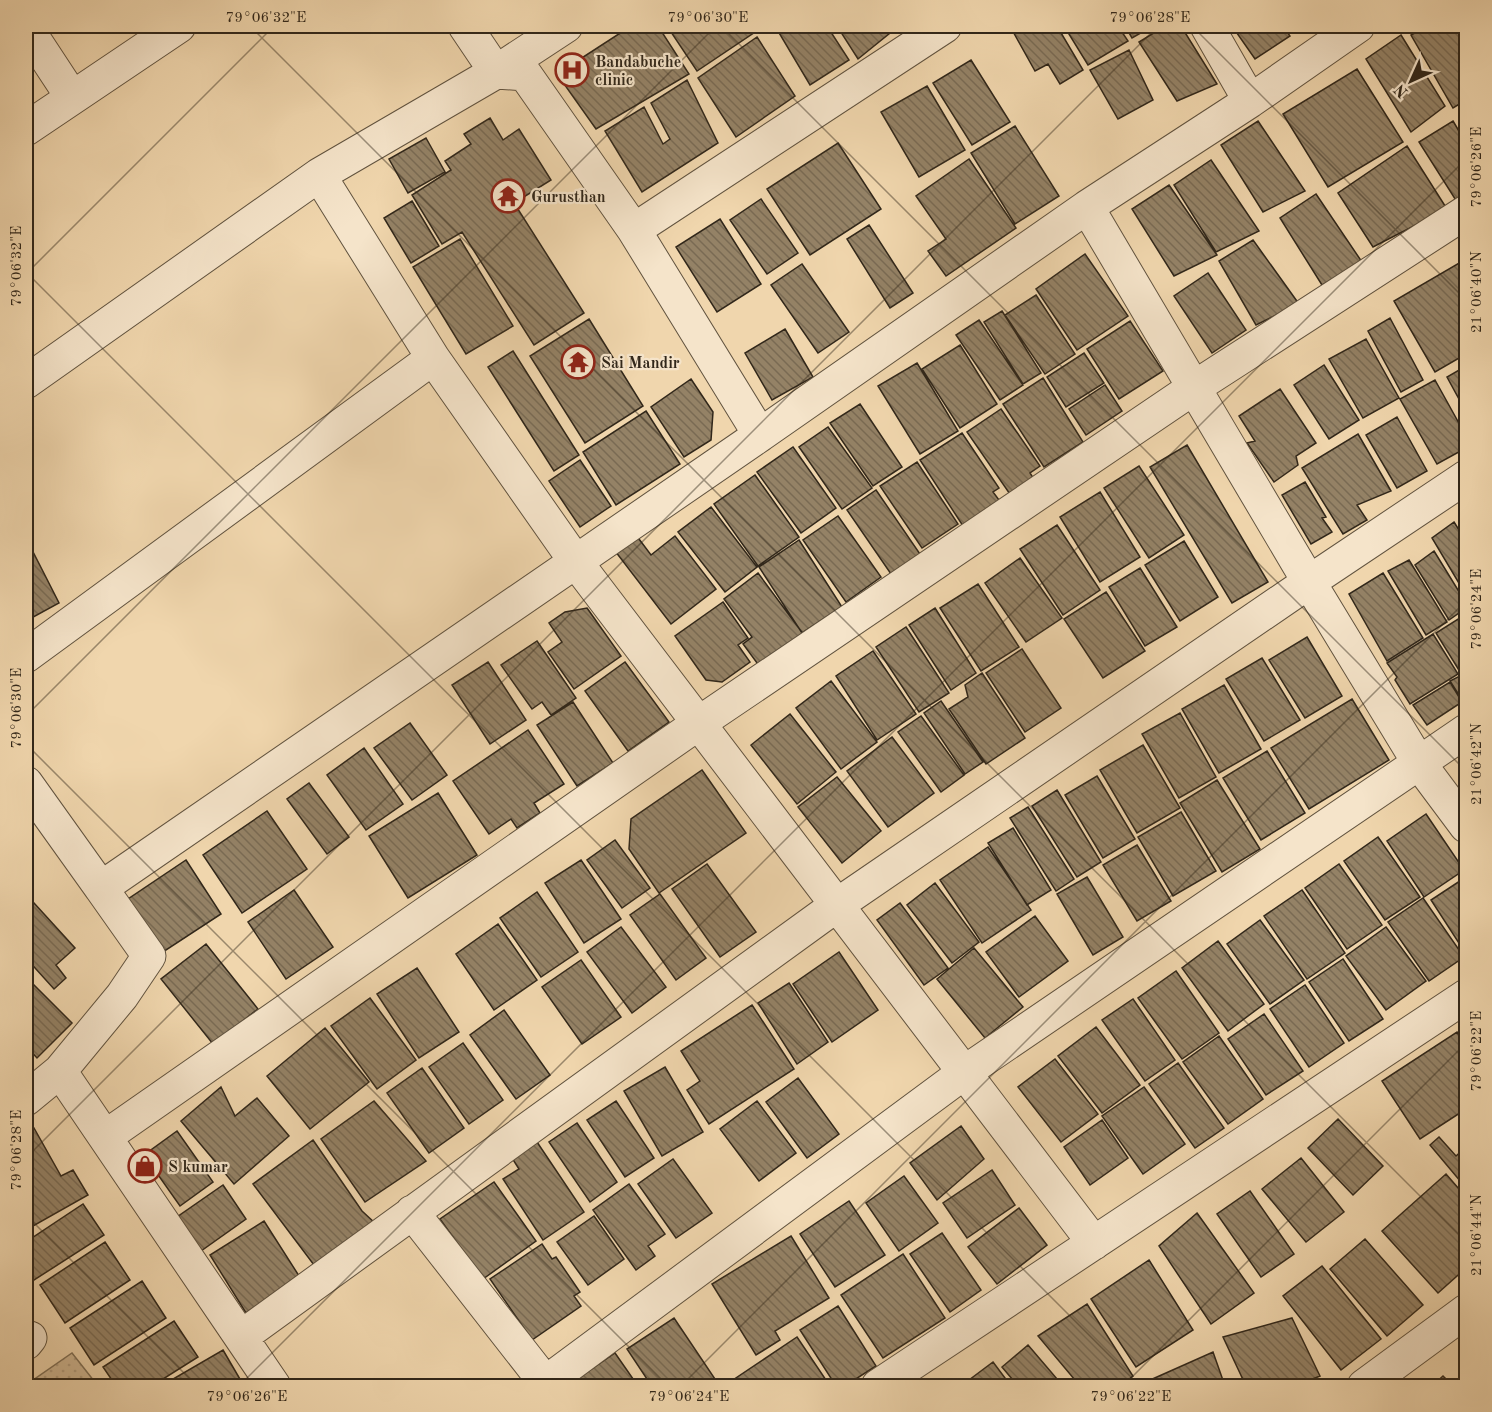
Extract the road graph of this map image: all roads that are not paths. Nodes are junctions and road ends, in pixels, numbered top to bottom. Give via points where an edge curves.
1 (179, 26) edge
2 (465, 26) edge
3 (566, 26) edge
4 (945, 26) edge
5 (1207, 26) edge
6 (1358, 26) edge
7 (26, 27) edge
8 (496, 72) junction
9 (72, 97) junction
10 (1250, 101) junction
11 (26, 129) edge
12 (319, 175) junction
13 (1087, 207) junction
14 (1467, 212) edge
15 (634, 230) junction
16 (434, 358) junction
17 (26, 382) edge
18 (1195, 387) junction
19 (760, 435) junction
20 (1467, 477) edge
21 (576, 561) junction
22 (1309, 582) junction
23 (26, 656) edge
24 (699, 723) junction
25 (1467, 731) edge
26 (1419, 763) junction
27 (26, 783) edge
28 (1467, 826) edge
29 (101, 888) junction
30 (837, 905) junction
31 (1467, 996) edge
32 (60, 1071) junction
33 (965, 1072) junction
34 (26, 1099) edge
35 (105, 1137) junction
36 (412, 1212) junction
37 (1094, 1243) junction
38 (1467, 1311) edge
39 (241, 1337) junction
40 (274, 1386) edge
41 (545, 1386) edge
42 (878, 1386) edge
43 (1364, 1386) edge

1 - 9 street
2 - 8 street
3 - 8 street
4 - 15 street
5 - 10 street
6 - 10 street
7 - 9 street
8 - 12 street
8 - 15 street via 525,74
9 - 11 street
10 - 13 street
12 - 16 street
12 - 17 street
13 - 18 street
13 - 19 street
14 - 18 street
15 - 19 street
16 - 21 street
16 - 23 street
18 - 22 street
18 - 24 street
19 - 21 street
20 - 22 street
21 - 24 street
21 - 29 street
22 - 26 street
22 - 30 street
24 - 30 street
24 - 35 street
25 - 26 street
26 - 28 street
26 - 33 street
27 - 29 street
29 - 32 street via 149,956 122,996
30 - 33 street
30 - 36 street
31 - 37 street
32 - 34 street
32 - 35 street
33 - 37 street
33 - 41 street
35 - 39 street
36 - 39 street
36 - 41 street
37 - 42 street
38 - 43 street
39 - 40 street

